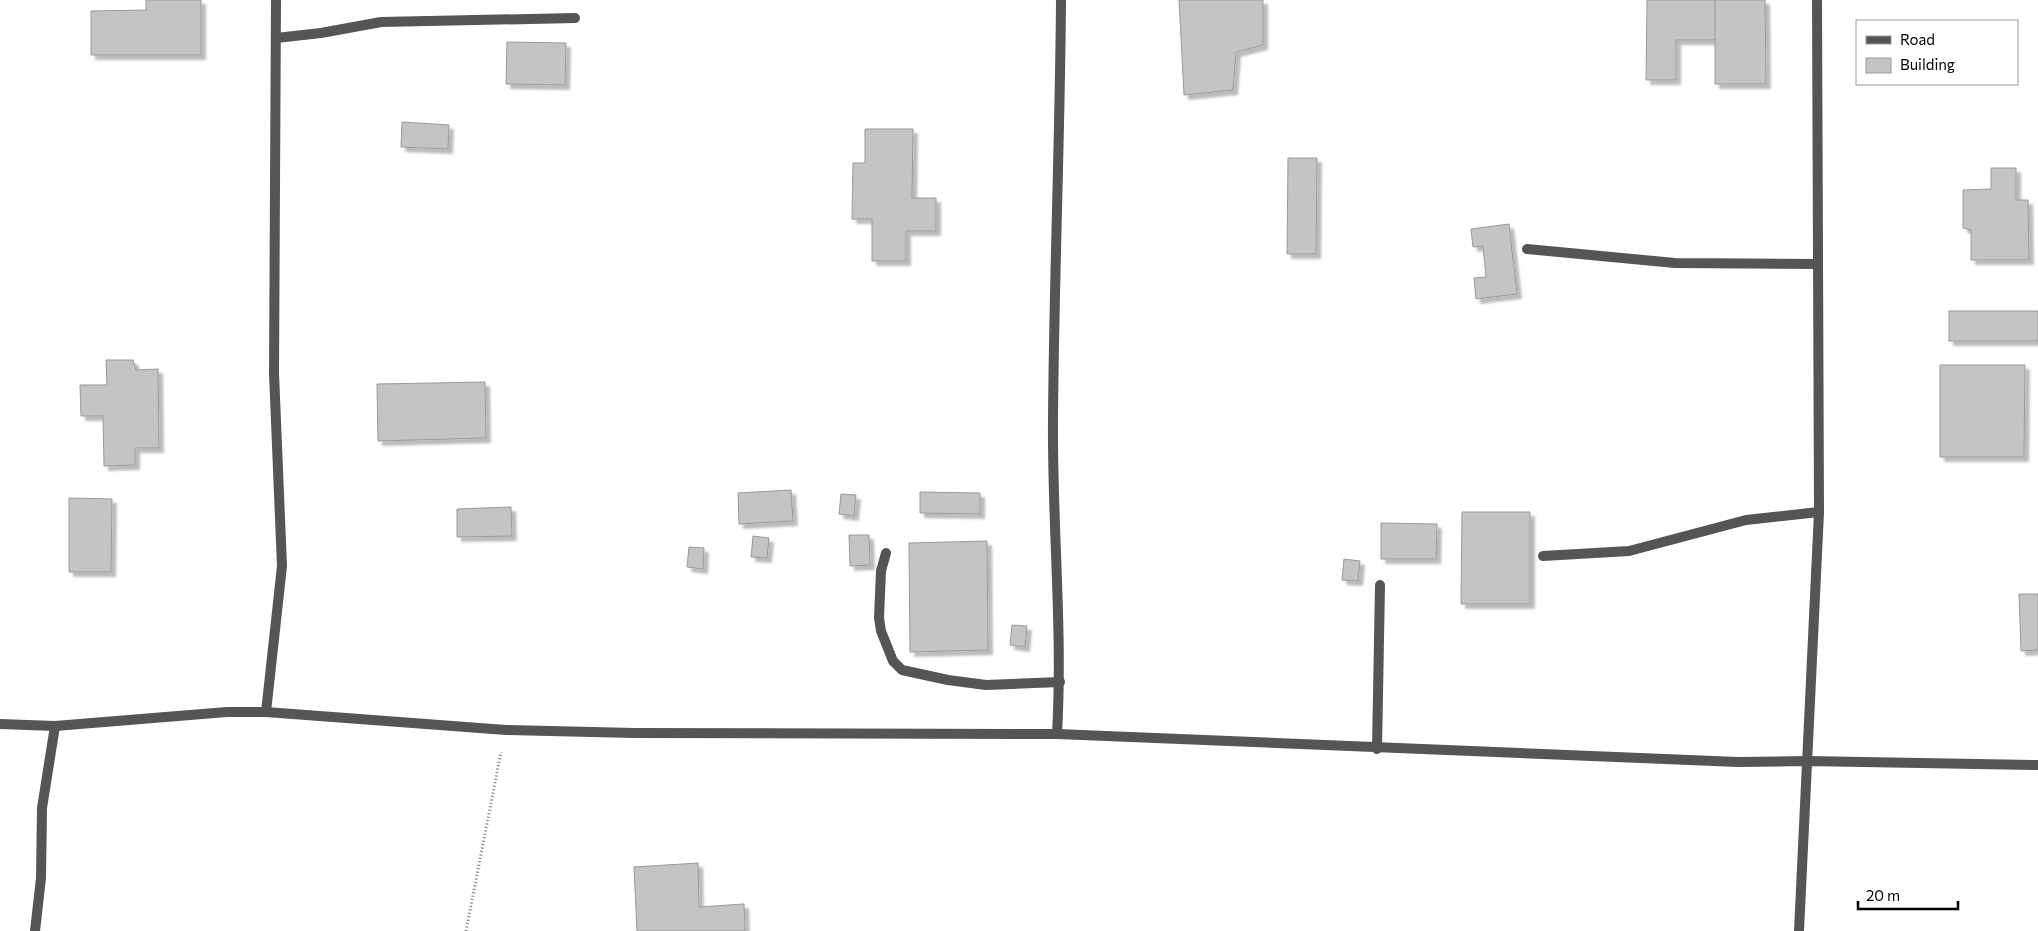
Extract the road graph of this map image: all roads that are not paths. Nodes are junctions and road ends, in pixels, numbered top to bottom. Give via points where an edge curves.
1 (276, 0) edge
2 (1061, 0) edge
3 (1817, 0) edge
4 (575, 18) dead end
5 (276, 38) junction
6 (1527, 249) dead end
7 (1818, 264) junction
8 (1819, 512) junction
9 (886, 553) dead end
10 (1544, 556) dead end
11 (1380, 585) dead end
12 (1060, 682) junction
13 (266, 712) junction
14 (0, 724) edge
15 (55, 726) junction
16 (1057, 734) junction
17 (1377, 748) junction
18 (1806, 761) junction
19 (2038, 765) edge
20 (35, 931) edge
21 (1800, 931) edge

1 - 5 street
2 - 12 street via 1053,421
3 - 7 street
4 - 5 street via 381,22
5 - 13 street via 274,373 282,566
6 - 7 street via 1675,263
7 - 8 street
8 - 10 street via 1746,520 1629,551
8 - 18 street
9 - 12 street via 881,571 879,618 892,661 902,670 986,685
11 - 17 street
12 - 16 street
13 - 15 street via 227,712
13 - 16 street via 506,730
14 - 15 street
15 - 20 street via 42,808 41,878
16 - 17 street
17 - 18 street via 1738,762
18 - 19 street
18 - 21 street

